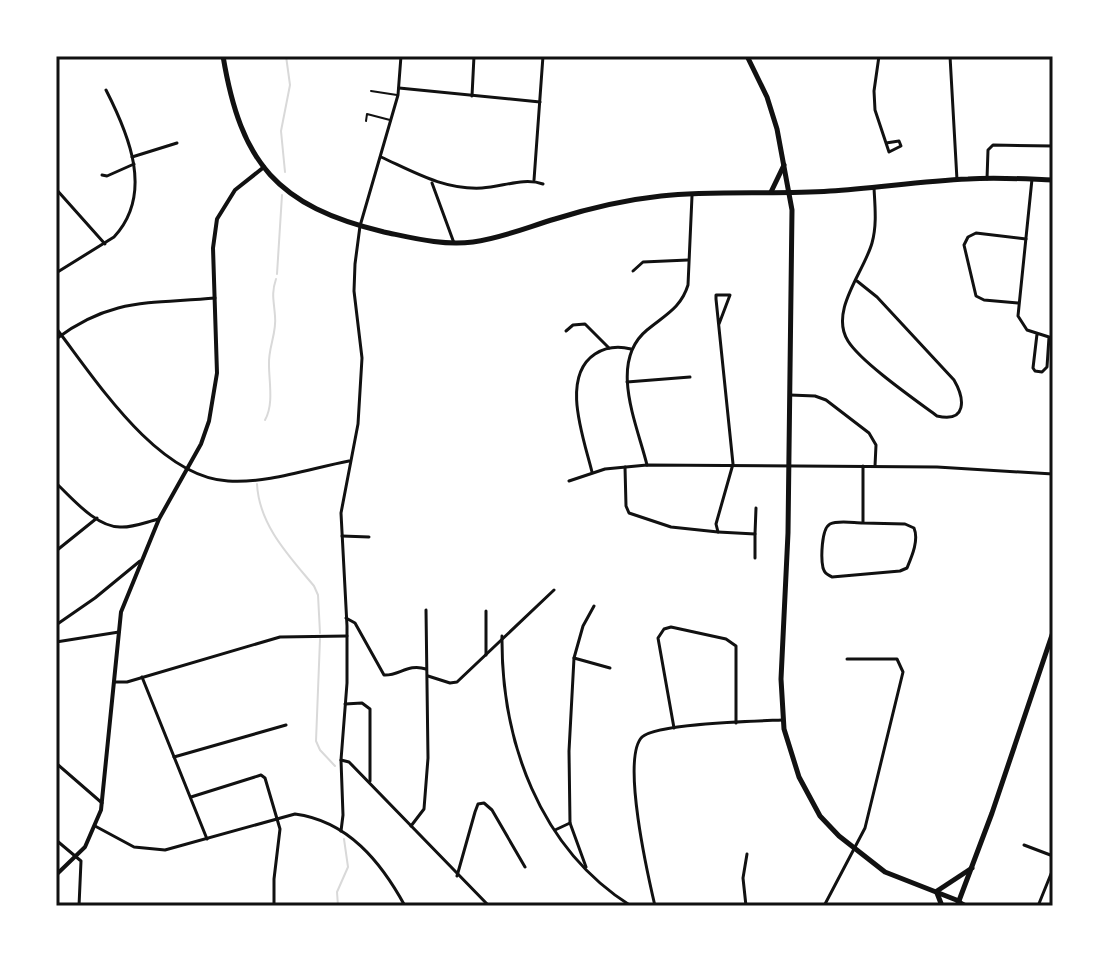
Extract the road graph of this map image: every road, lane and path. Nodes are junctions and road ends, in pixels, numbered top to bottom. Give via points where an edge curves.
1 (223, 56) edge
2 (401, 56) edge
3 (474, 56) edge
4 (543, 56) edge
5 (747, 56) edge
6 (879, 56) edge
7 (950, 56) edge
8 (399, 88) junction
9 (106, 90) dead end
10 (371, 91) dead end
11 (398, 95) junction
12 (472, 96) junction
13 (540, 102) junction
14 (366, 121) dead end
15 (391, 121) junction
16 (177, 143) dead end
17 (886, 143) dead end
18 (1053, 146) edge
19 (132, 157) junction
20 (381, 157) junction
21 (784, 163) junction
22 (134, 164) junction
23 (264, 167) junction
24 (102, 175) dead end
25 (987, 179) junction
26 (1032, 179) junction
27 (957, 180) junction
28 (1053, 180) edge
29 (431, 181) junction
30 (534, 181) junction
31 (543, 184) dead end
32 (874, 186) junction
33 (56, 189) edge
34 (771, 193) junction
35 (790, 193) junction
36 (692, 194) junction
37 (63, 197) junction
38 (56, 200) edge
39 (360, 226) junction
40 (1026, 239) junction
41 (454, 243) junction
42 (105, 244) junction
43 (688, 260) junction
44 (633, 271) dead end
45 (56, 273) edge
46 (857, 281) junction
47 (215, 298) junction
48 (1019, 303) junction
49 (719, 324) junction
50 (56, 328) edge
51 (566, 331) dead end
52 (1037, 334) junction
53 (61, 335) junction
54 (56, 339) edge
55 (609, 348) junction
56 (631, 349) junction
57 (690, 377) dead end
58 (627, 382) junction
59 (790, 395) junction
60 (349, 461) junction
61 (733, 464) junction
62 (647, 465) junction
63 (789, 466) junction
64 (863, 466) junction
65 (875, 466) junction
66 (625, 467) junction
67 (186, 469) junction
68 (592, 472) junction
69 (1053, 474) edge
70 (569, 481) dead end
71 (56, 483) edge
72 (756, 508) dead end
73 (97, 518) junction
74 (159, 519) junction
75 (863, 523) junction
76 (718, 532) junction
77 (755, 534) junction
78 (342, 536) junction
79 (369, 537) dead end
80 (56, 551) edge
81 (755, 558) dead end
82 (140, 561) junction
83 (554, 590) dead end
84 (594, 606) dead end
85 (426, 610) dead end
86 (486, 611) dead end
87 (346, 618) junction
88 (56, 625) edge
89 (119, 632) junction
90 (1053, 632) edge
91 (347, 636) junction
92 (502, 636) junction
93 (56, 642) edge
94 (491, 649) junction
95 (486, 655) junction
96 (502, 655) junction
97 (574, 658) junction
98 (847, 659) dead end
99 (610, 668) dead end
100 (426, 669) junction
101 (426, 676) junction
102 (142, 677) junction
103 (114, 682) junction
104 (345, 704) junction
105 (782, 720) junction
106 (736, 723) junction
107 (286, 725) dead end
108 (674, 728) junction
109 (174, 757) junction
110 (341, 760) junction
111 (56, 763) edge
112 (370, 783) junction
113 (191, 797) junction
114 (102, 803) junction
115 (277, 819) junction
116 (570, 823) junction
117 (95, 826) junction
118 (411, 826) junction
119 (341, 831) junction
120 (554, 831) junction
121 (207, 839) junction
122 (56, 840) edge
123 (1024, 845) dead end
124 (854, 850) junction
125 (747, 854) dead end
126 (1053, 856) edge
127 (76, 857) junction
128 (525, 867) dead end
129 (973, 868) junction
130 (587, 869) junction
131 (1053, 869) edge
132 (56, 875) edge
133 (457, 876) junction
134 (1050, 878) junction
135 (1053, 883) edge
136 (937, 892) junction
137 (958, 904) edge
138 (79, 906) edge
139 (274, 906) edge
140 (405, 906) edge
141 (489, 906) edge
142 (631, 906) edge
143 (655, 906) edge
144 (746, 906) edge
145 (824, 906) edge
146 (942, 906) edge
147 (968, 906) edge
148 (1038, 906) edge

1 - 23 main road via 237,122
2 - 8 street
3 - 12 street
4 - 13 street
5 - 21 main road via 773,117
6 - 17 street via 875,110
7 - 27 street
8 - 11 street
8 - 12 street
9 - 19 street
10 - 11 lane
11 - 15 street
12 - 13 street
13 - 30 street
14 - 15 lane via 367,114
15 - 20 street
16 - 19 street
18 - 25 street via 993,145 988,150
19 - 22 street
20 - 29 street
20 - 39 street
21 - 34 main road
21 - 35 main road
22 - 24 street
22 - 42 street via 133,205 121,230
23 - 39 main road via 303,203
23 - 47 street via 235,190 217,219
25 - 26 main road
25 - 27 main road
26 - 28 main road
26 - 40 street
27 - 32 main road
29 - 30 street via 482,188
29 - 41 street
30 - 31 street
32 - 35 main road
32 - 46 street via 875,229
33 - 37 street
34 - 35 main road
34 - 36 main road
35 - 59 main road
36 - 41 main road via 622,201 500,237
36 - 43 street
37 - 38 street
37 - 42 street
39 - 41 main road
39 - 60 street via 354,291 362,358 358,424
40 - 48 street
40 - 48 street via 976,233 964,245 976,296
42 - 45 street
43 - 44 street via 643,262
43 - 56 street via 688,285 678,307
46 - 46 street via 842,317 849,344 937,416 955,416 962,394 954,380
47 - 53 street via 117,306
47 - 67 street via 213,403
48 - 52 street via 1021,323
49 - 49 street via 716,295 730,295 728,306
49 - 61 street
50 - 53 street
51 - 55 street via 585,324
52 - 52 street via 1049,340 1042,372 1033,370
53 - 54 street
53 - 67 street via 146,441
55 - 56 street
55 - 68 street via 585,363 576,383
56 - 58 street
57 - 58 street
58 - 62 street
59 - 63 main road
59 - 65 street via 826,400 869,433 876,445
60 - 67 street via 240,481
60 - 78 street
61 - 62 street
61 - 63 street
61 - 76 street
62 - 66 street
63 - 64 street
63 - 105 main road
64 - 65 street
64 - 75 street
65 - 69 street
66 - 68 street
66 - 76 street via 629,513 671,527
67 - 74 street
68 - 70 street
71 - 73 street
72 - 77 street
73 - 74 street via 123,528
73 - 80 street
74 - 82 street
75 - 75 street via 914,528 907,568 827,575 827,527
76 - 77 street
77 - 81 street
78 - 79 street
78 - 87 street
82 - 88 street
82 - 89 street
83 - 92 street
84 - 97 street
85 - 100 street
86 - 95 street
87 - 91 street
87 - 100 street via 355,623 384,675 404,668
89 - 93 street
89 - 103 street
90 - 129 main road
91 - 102 street via 280,637
91 - 104 street
92 - 94 street
92 - 96 street
94 - 95 street
94 - 96 street
95 - 101 street via 457,682
96 - 120 street via 520,762
97 - 99 street
97 - 116 street
98 - 124 street via 897,659 903,672 867,823
100 - 101 street
101 - 118 street via 424,809
102 - 103 street
102 - 109 street
103 - 114 street
104 - 110 street
104 - 112 street via 362,703 370,709
105 - 106 street
105 - 124 main road via 799,777 820,816
106 - 108 street
106 - 108 street via 736,646 726,639 668,627 658,638
107 - 109 street
108 - 143 street via 642,737 635,751 635,790
109 - 113 street
110 - 112 street
110 - 119 street
111 - 114 street
112 - 118 street
113 - 115 street via 261,775
113 - 121 street
114 - 117 street
115 - 119 street via 295,814 318,818
115 - 121 street
115 - 139 street via 281,836
116 - 120 street
116 - 130 street
117 - 121 street via 146,850
117 - 127 street
118 - 133 street
119 - 140 street via 374,858
120 - 130 street
122 - 127 street
123 - 126 street
124 - 136 main road via 892,876
124 - 145 street
125 - 144 street
127 - 132 street
127 - 138 street via 82,868
128 - 133 street via 484,803 475,812
129 - 136 main road
129 - 137 main road
130 - 142 street
131 - 134 street
133 - 141 street
134 - 135 street
134 - 148 street
136 - 137 main road
136 - 146 main road
137 - 147 street

